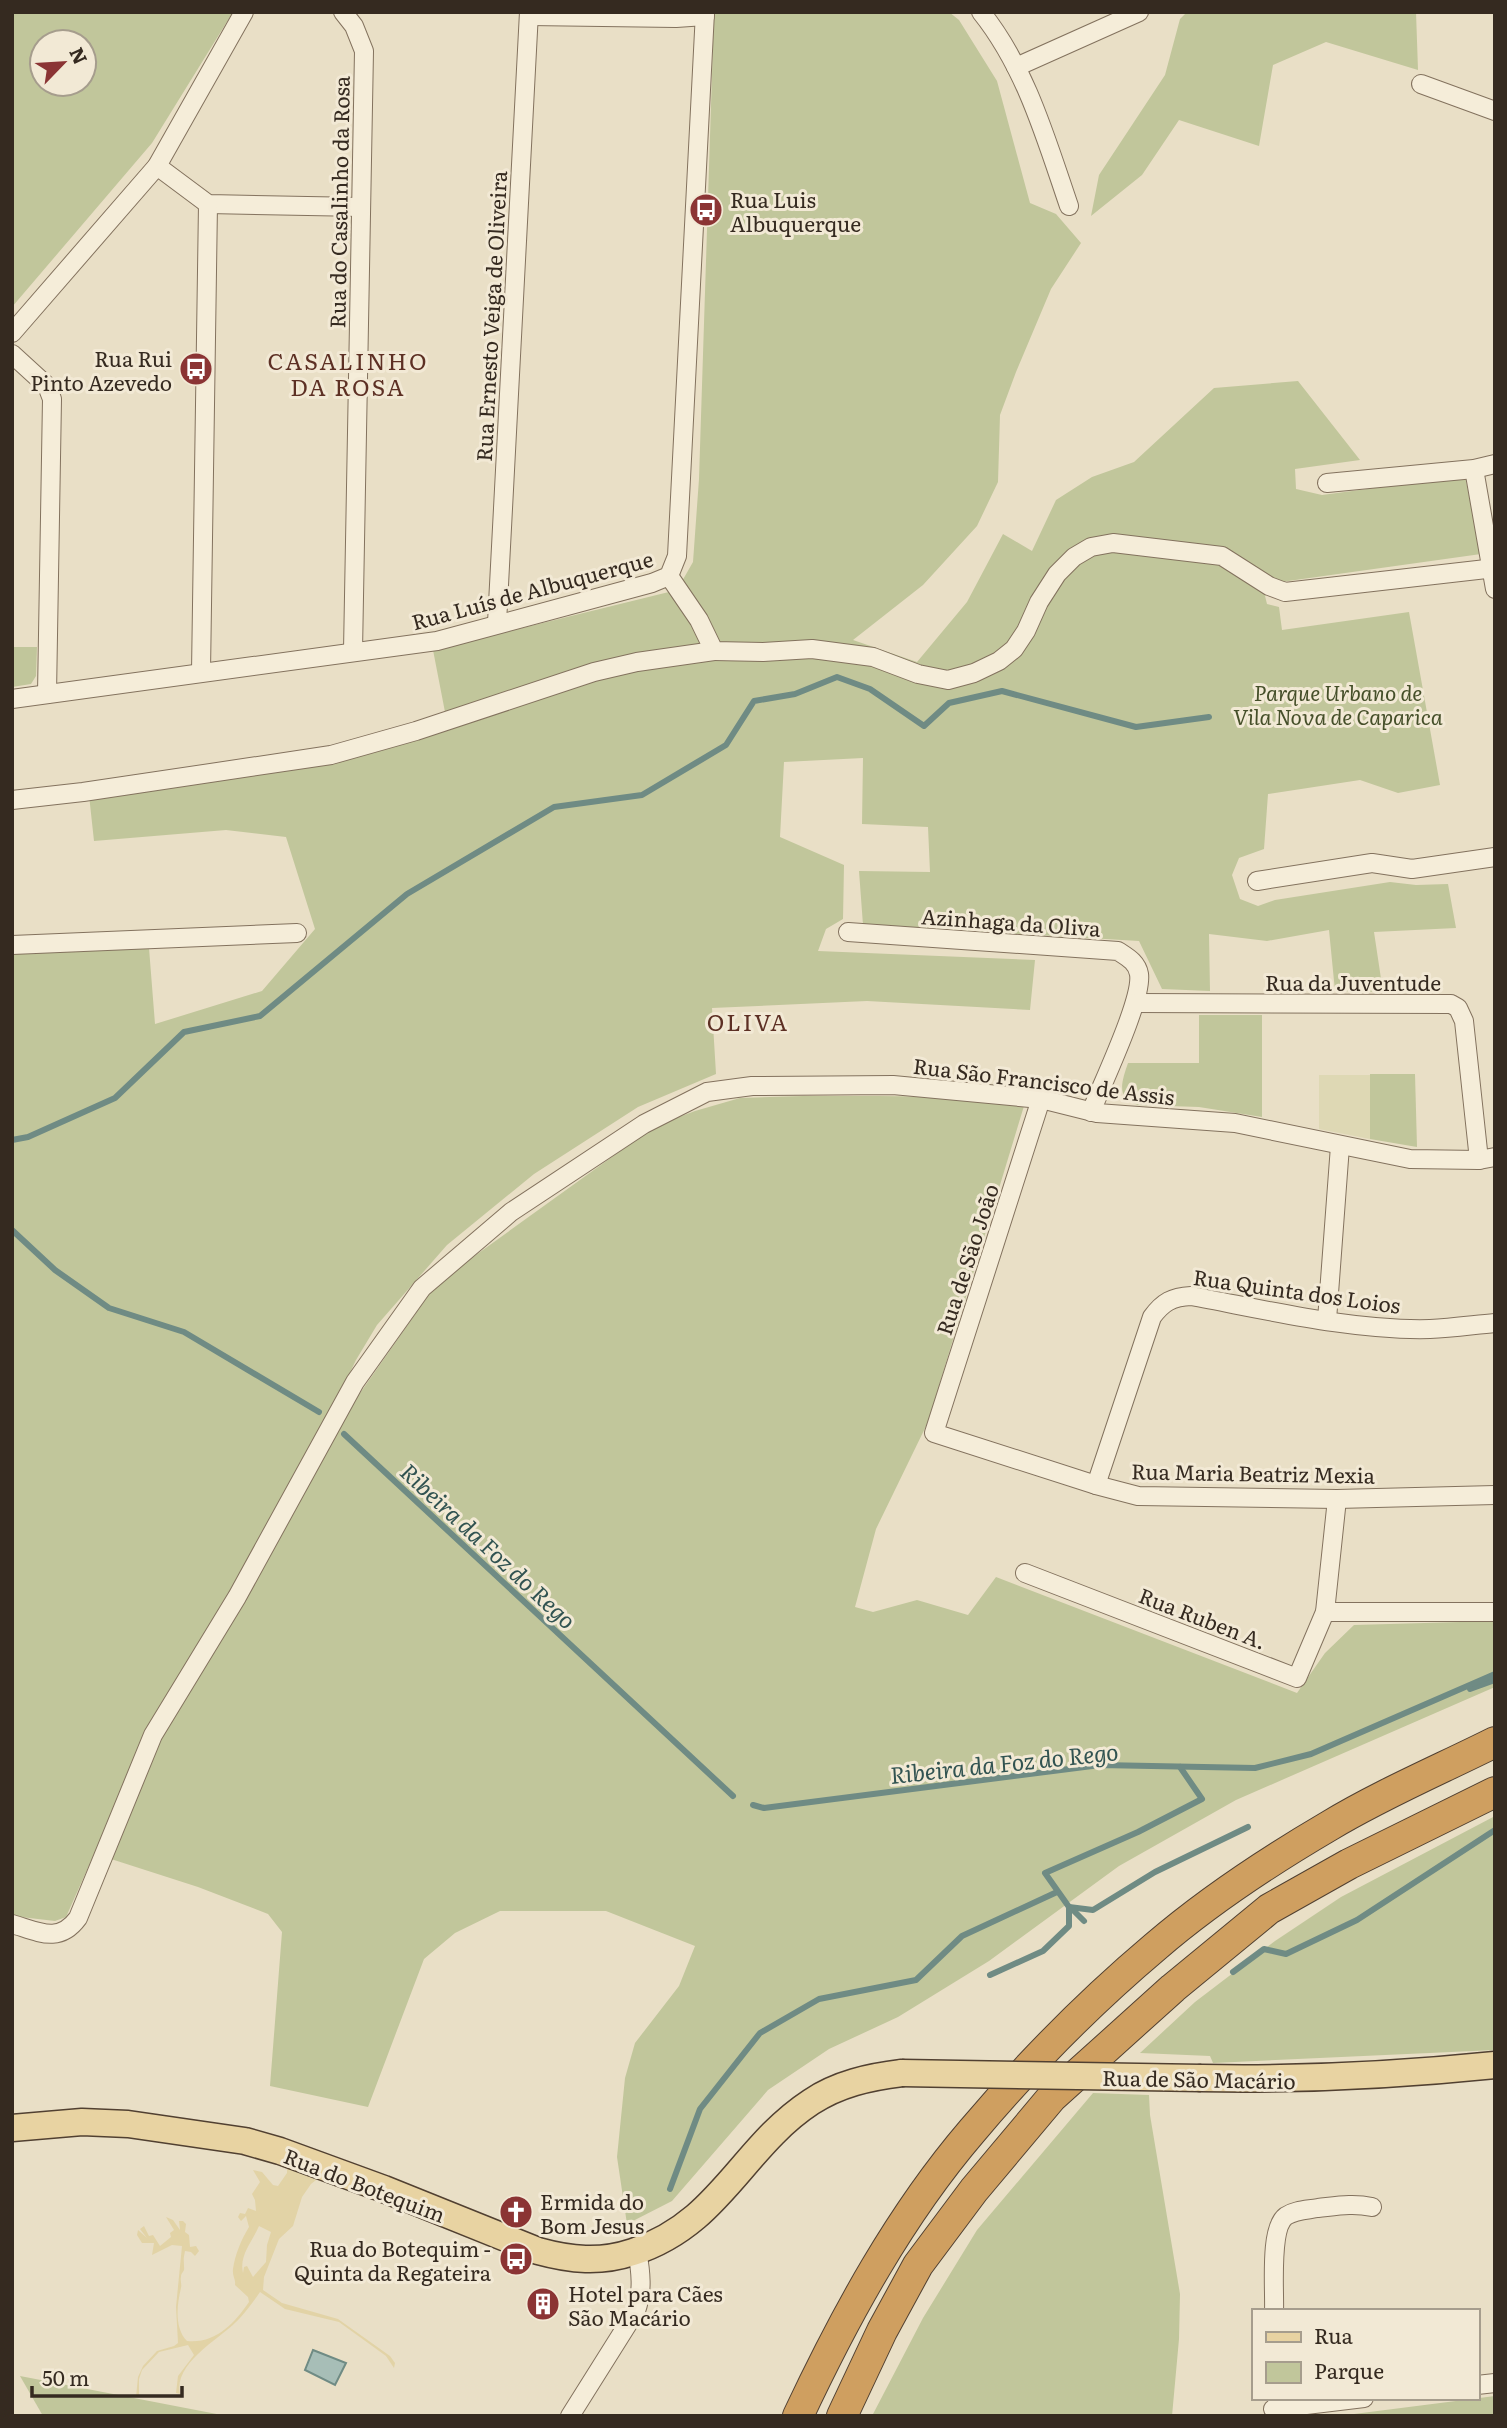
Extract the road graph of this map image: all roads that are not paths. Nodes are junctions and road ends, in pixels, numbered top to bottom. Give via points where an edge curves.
1 (244, 12) edge
2 (342, 12) edge
3 (981, 12) edge
4 (1139, 12) edge
5 (529, 14) edge
6 (705, 14) edge
7 (1016, 67) junction
8 (1421, 84) dead end
9 (1495, 111) edge
10 (157, 166) junction
11 (208, 204) junction
12 (1069, 206) dead end
13 (361, 207) junction
14 (12, 333) edge
15 (12, 354) edge
16 (1495, 464) edge
17 (1474, 469) junction
18 (1326, 483) dead end
19 (1493, 568) edge
20 (669, 576) junction
21 (1495, 589) edge
22 (497, 623) junction
23 (353, 651) junction
24 (714, 652) junction
25 (201, 672) junction
26 (47, 694) junction
27 (12, 699) edge
28 (12, 800) edge
29 (1495, 857) edge
30 (1257, 881) dead end
31 (848, 932) dead end
32 (297, 933) dead end
33 (12, 944) edge
34 (1135, 1003) junction
35 (1041, 1099) junction
36 (1091, 1112) junction
37 (1340, 1146) junction
38 (1487, 1158) edge
39 (1327, 1320) junction
40 (1495, 1323) edge
41 (934, 1433) joint
42 (1096, 1485) junction
43 (1495, 1495) edge
44 (1337, 1499) junction
45 (1025, 1573) dead end
46 (1325, 1612) junction
47 (1495, 1612) edge
48 (1495, 1742) edge
49 (1495, 1793) edge
50 (12, 1924) edge
51 (1495, 2065) edge
52 (902, 2073) joint
53 (12, 2128) edge
54 (1372, 2207) dead end
55 (637, 2251) junction
56 (1274, 2309) edge
57 (1346, 2400) edge
58 (1273, 2408) edge
59 (570, 2416) edge
60 (798, 2416) edge
61 (842, 2416) edge

1 - 10 street
2 - 13 street, Rua do Casalinho da Rosa via 354,26 364,51
3 - 7 street
4 - 7 street
5 - 6 street via 676,18
5 - 22 street, Rua Ernesto Veiga de Oliveira
6 - 20 street, Rua Luís de Albuquerque via 677,556
7 - 12 street via 1035,106
8 - 9 street
10 - 11 street
10 - 14 street
11 - 13 street
11 - 25 street
13 - 23 street, Rua do Casalinho da Rosa
15 - 26 street via 47,386 52,399
16 - 17 street
17 - 18 street
17 - 19 street
19 - 21 street
19 - 24 street via 1285,592 1222,556 1113,543 1091,547 1074,557 1038,602 1014,649 974,673 948,680 873,657 812,649
20 - 22 street, Rua Luís de Albuquerque
20 - 24 street
22 - 23 street, Rua Luís de Albuquerque via 437,641
23 - 25 street, Rua Luís de Albuquerque
24 - 28 street via 594,672 331,755
25 - 26 street, Rua Luís de Albuquerque
26 - 27 street, Rua Luís de Albuquerque
29 - 30 street via 1412,869 1372,863
31 - 34 street, Azinhaga da Oliva via 1118,951 1132,960 1139,973
32 - 33 street
34 - 36 street, Azinhaga da Oliva
34 - 38 street, Rua da Juventude via 1451,1004 1465,1021
35 - 36 street, Rua São Francisco de Assis
35 - 41 street, Rua de São João
35 - 50 street, Rua São Francisco de Assis via 893,1085 752,1086 707,1092 645,1124 511,1212 422,1288 355,1382 237,1597 153,1735 78,1918 54,1935
36 - 37 street, Rua São Francisco de Assis via 1235,1123
37 - 38 street, Rua São Francisco de Assis via 1410,1159
37 - 39 street
39 - 40 street, Rua Quinta dos Loios via 1431,1329
39 - 42 street, Rua Quinta dos Loios via 1191,1296 1175,1297 1161,1305 1152,1317
41 - 42 street, Rua Maria Beatriz Mexia
42 - 44 street, Rua Maria Beatriz Mexia via 1139,1496
43 - 44 street, Rua Maria Beatriz Mexia
44 - 46 street, Rua Ruben A.
45 - 46 street, Rua Ruben A. via 1297,1678
46 - 47 street
48 - 60 highway via 1331,1825 1250,1876 1155,1946 1068,2028 971,2132 923,2196 829,2350
49 - 61 highway via 1349,1864 1269,1909 1173,1987 1052,2097 918,2265
51 - 52 main road, Rua de São Macário, bridge via 1337,2078
52 - 55 main road, Rua do Botequim via 856,2081 810,2103 772,2136 689,2224
53 - 55 main road, Rua do Botequim via 93,2123 234,2139 280,2151 558,2257 591,2260
54 - 56 street via 1356,2204 1301,2210 1281,2220 1275,2235
55 - 59 street via 641,2292 636,2311
57 - 58 street

